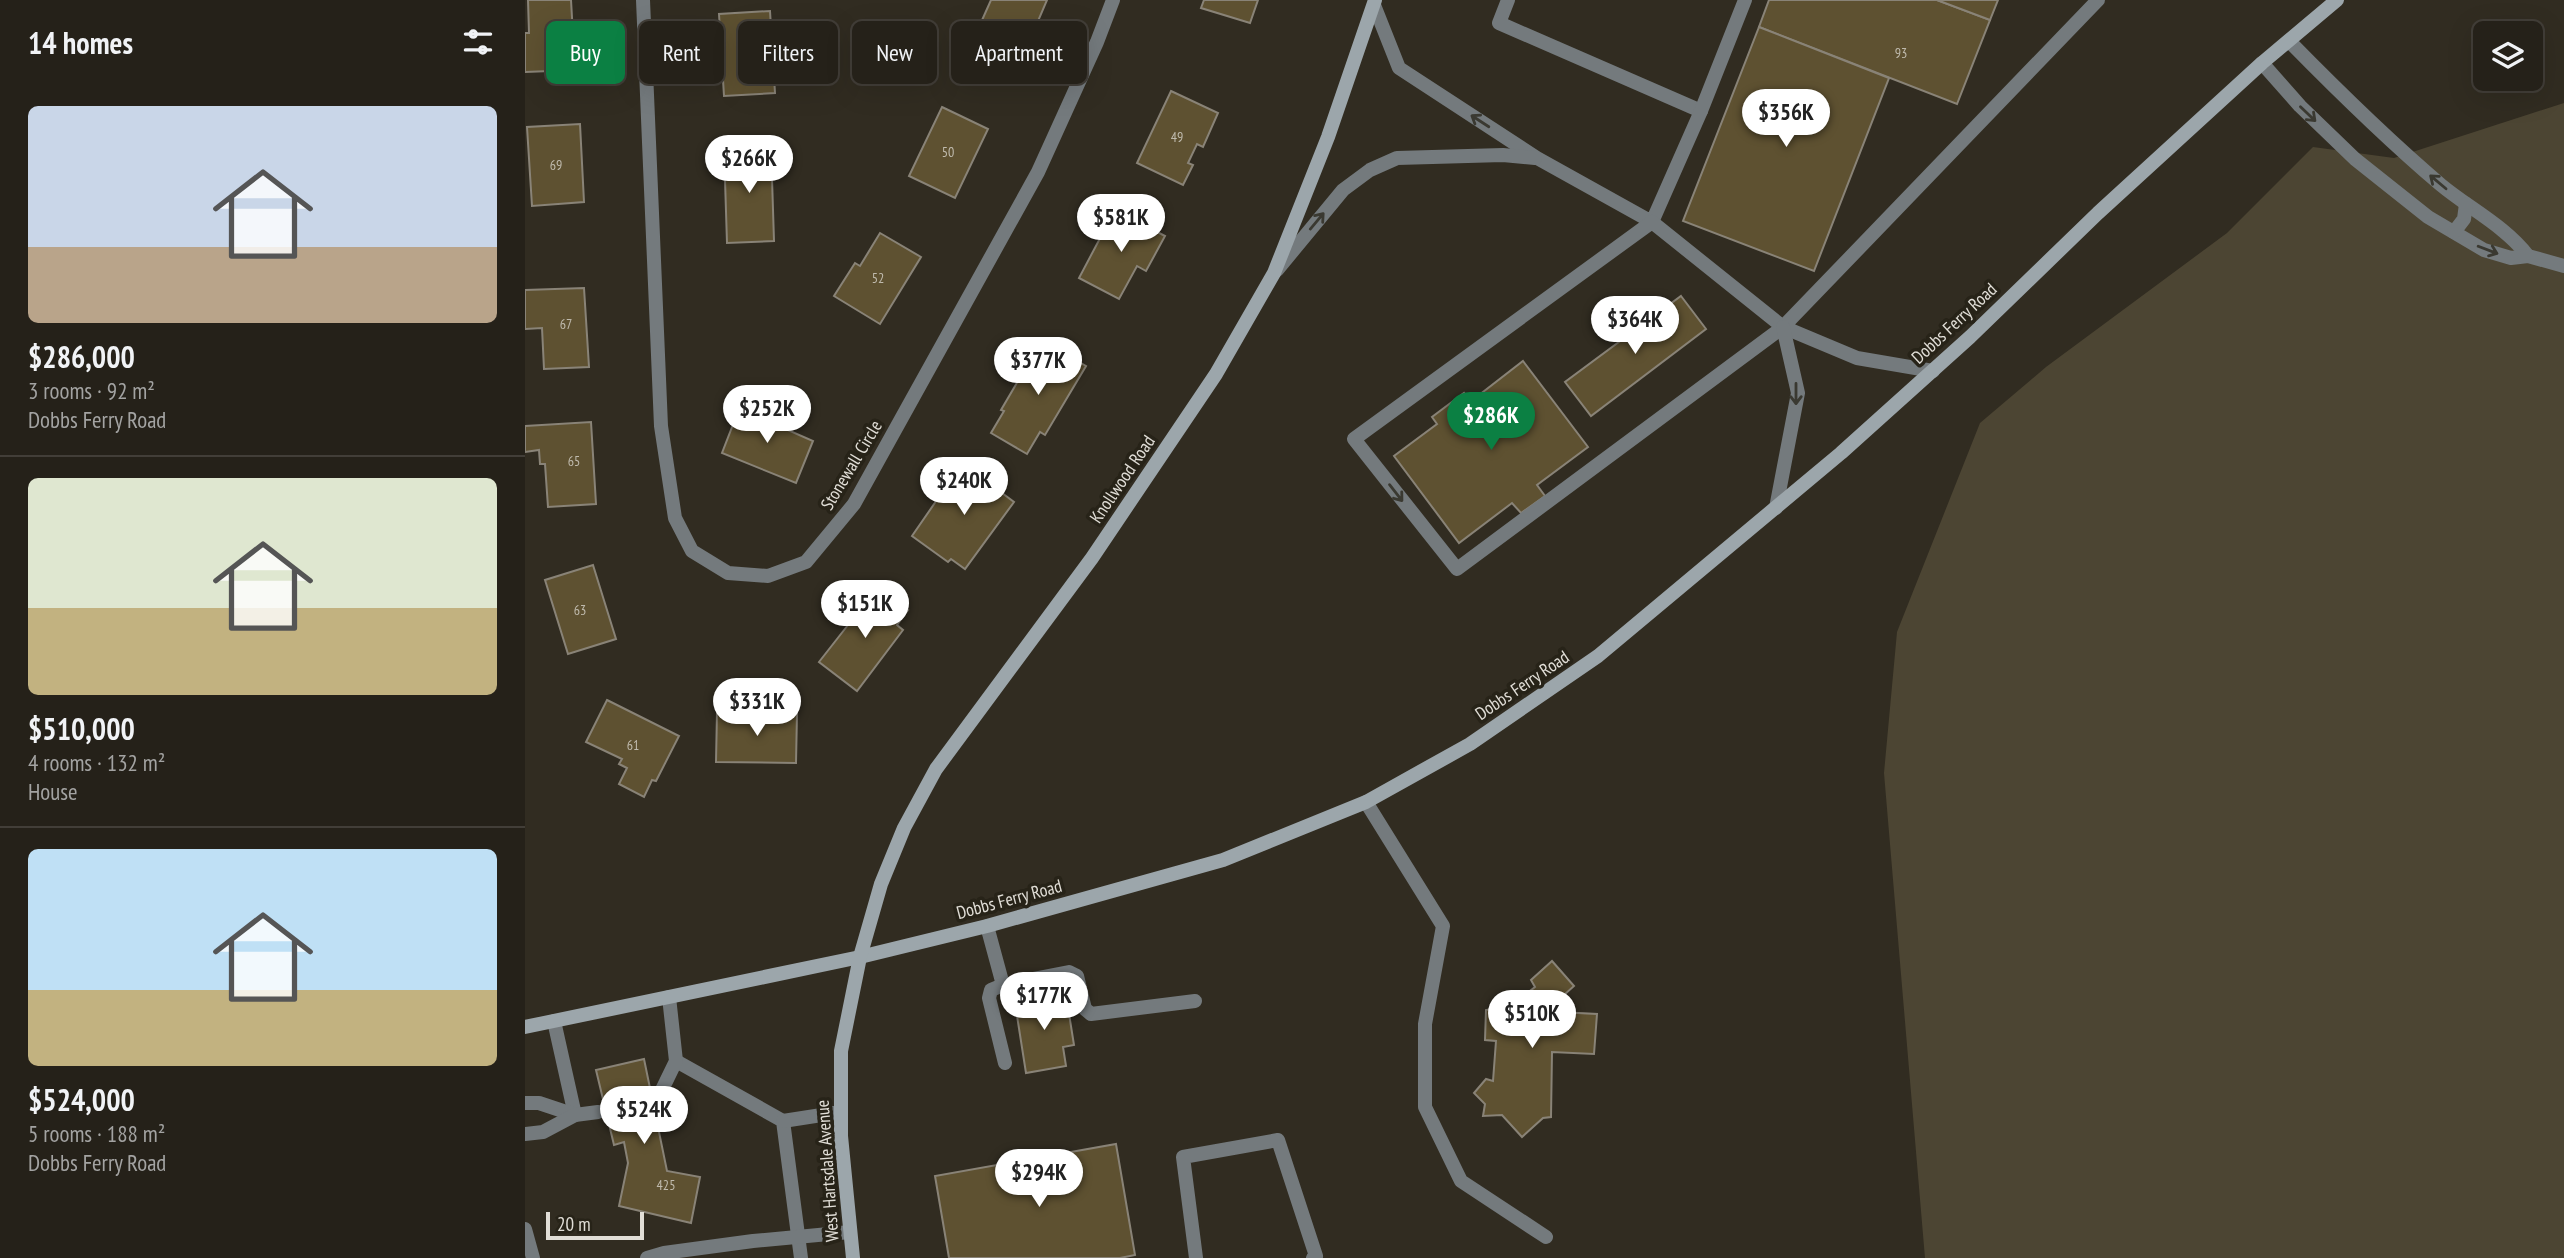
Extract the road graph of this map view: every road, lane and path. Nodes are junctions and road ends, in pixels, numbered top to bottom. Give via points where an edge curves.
1 (643, 0) edge
2 (1112, 0) edge
3 (1508, 0) edge
4 (1745, 0) edge
5 (2098, 0) edge
6 (2337, 0) edge
7 (1375, 2) edge
8 (2290, 41) junction
9 (2262, 63) junction
10 (1701, 111) junction
11 (1537, 158) junction
12 (2466, 204) junction
13 (1652, 222) junction
14 (2453, 232) junction
15 (2528, 256) junction
16 (2564, 266) edge
17 (1273, 274) junction
18 (1783, 327) junction
19 (1933, 371) junction
20 (1776, 508) junction
21 (1366, 802) junction
22 (987, 926) junction
23 (860, 957) junction
24 (1003, 985) junction
25 (669, 997) junction
26 (1195, 1001) dead end
27 (554, 1021) junction
28 (525, 1027) edge
29 (676, 1061) junction
30 (1005, 1063) dead end
31 (659, 1098) dead end
32 (525, 1103) edge
33 (598, 1112) dead end
34 (841, 1112) junction
35 (575, 1115) junction
36 (783, 1121) junction
37 (525, 1134) edge
38 (525, 1229) edge
39 (851, 1232) junction
40 (798, 1237) junction
41 (1546, 1237) dead end
42 (533, 1258) edge
43 (647, 1258) edge
44 (801, 1258) edge
45 (853, 1258) edge
46 (1196, 1258) edge
47 (1313, 1258) edge

1 - 2 street, Stonewall Circle via 661,426 675,518 692,551 727,573 768,576 806,562 854,504 1038,173
3 - 10 street via 1499,23
4 - 10 street
5 - 18 street
6 - 8 main road, Dobbs Ferry Road
11 -> 7 street via 1399,68
7 - 17 main road, Knollwood Road
8 - 9 main road, Dobbs Ferry Road
12 -> 8 street via 2351,105
9 -> 14 street via 2355,159
9 - 19 main road, Dobbs Ferry Road
10 - 13 street
11 - 13 street
17 -> 11 street via 1343,190 1397,158
12 - 14 street via 2464,219
12 - 15 street via 2515,239
13 - 18 street
13 -> 18 street via 1354,439 1457,569
14 -> 15 street via 2484,250 2511,258
15 - 16 street
17 - 23 main road, Knollwood Road via 1216,374 1092,558 936,769 881,884
18 - 19 street via 1857,358
18 -> 20 street via 1798,393
19 - 20 main road, Dobbs Ferry Road
20 - 21 main road, Dobbs Ferry Road via 1598,656 1470,744
21 - 22 main road, Dobbs Ferry Road via 1223,860
21 - 41 street via 1443,926 1425,1024 1425,1107 1461,1181
22 - 23 main road, Dobbs Ferry Road
22 - 24 street
23 - 25 main road, Dobbs Ferry Road
23 - 34 main road, West Hartsdale Avenue via 841,1051
24 - 26 street via 1069,972 1077,976 1085,1009 1091,1014
24 - 30 street via 992,990 989,998
25 - 27 main road, Dobbs Ferry Road
25 - 29 street
27 - 28 main road, Dobbs Ferry Road
27 - 35 street
29 - 31 street
29 - 36 street
32 - 35 street
33 - 35 street
34 - 36 street
34 - 39 main road, West Hartsdale Avenue
35 - 37 street via 543,1132
36 - 40 street
38 - 42 street
39 - 40 street
39 - 45 main road, West Hartsdale Avenue
40 - 43 street
40 - 44 street
46 - 47 street via 1183,1157 1278,1140

